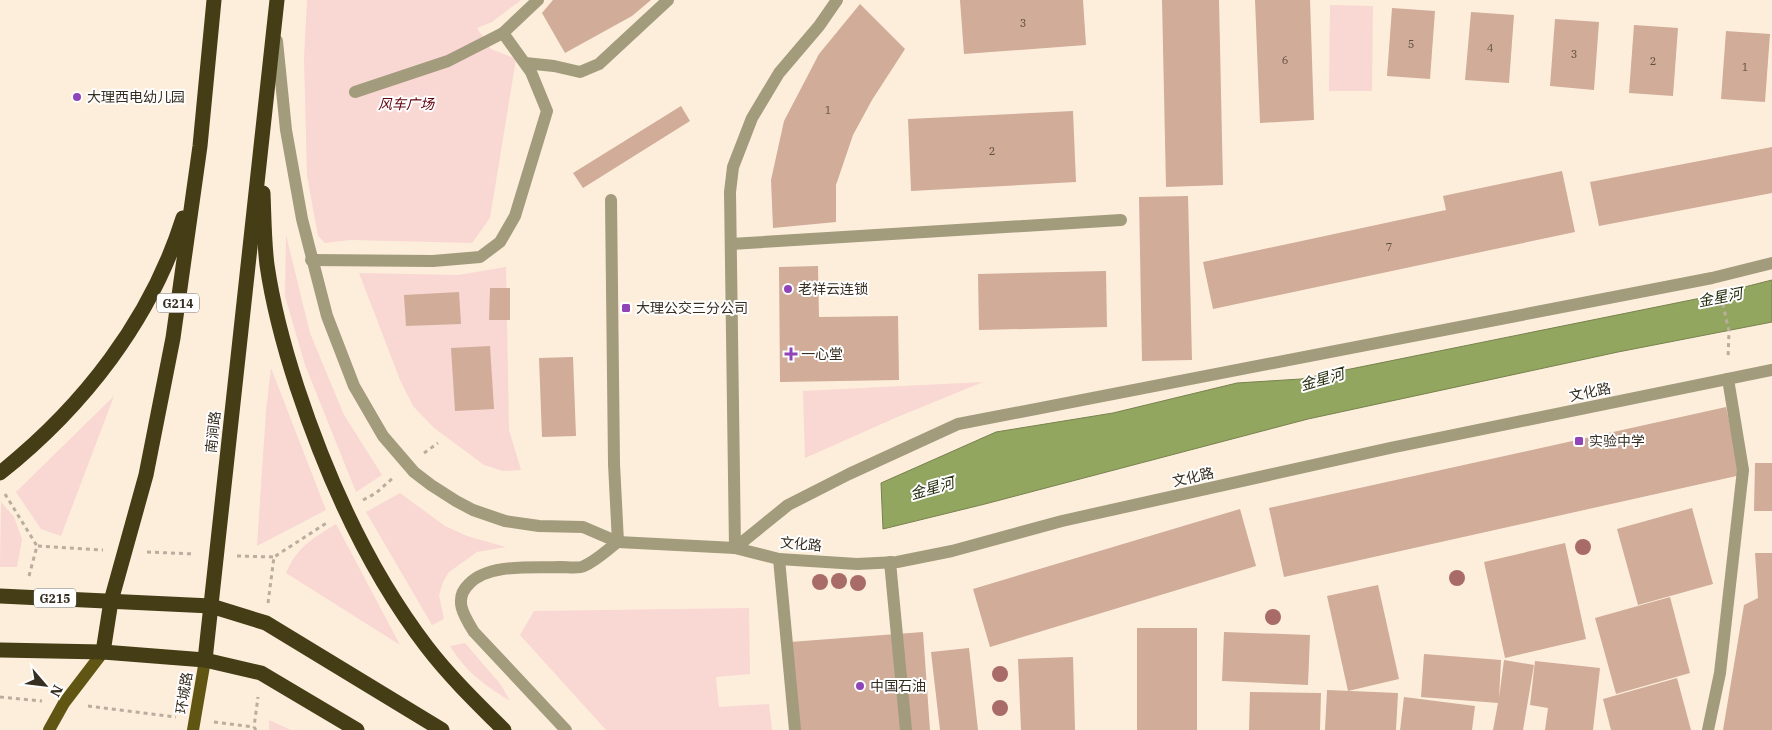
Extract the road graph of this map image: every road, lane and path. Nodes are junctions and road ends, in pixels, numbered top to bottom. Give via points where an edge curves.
1 (214, 0) edge
2 (277, 0) edge
3 (538, 0) edge
4 (668, 0) edge
5 (837, 0) edge
6 (275, 20) junction
7 (503, 33) junction
8 (525, 63) junction
9 (355, 92) dead end
10 (261, 146) junction
11 (196, 176) junction
12 (611, 200) dead end
13 (1121, 220) dead end
14 (731, 244) junction
15 (312, 260) junction
16 (1772, 263) edge
17 (1720, 292) dead end
18 (1772, 370) edge
19 (1728, 379) junction
20 (438, 443) dead end
21 (408, 466) junction
22 (0, 473) edge
23 (4, 492) dead end
24 (346, 511) junction
25 (618, 542) junction
26 (38, 546) dead end
27 (735, 548) junction
28 (779, 559) junction
29 (890, 562) junction
30 (0, 596) edge
31 (111, 602) junction
32 (211, 606) junction
33 (266, 624) junction
34 (0, 650) edge
35 (104, 652) junction
36 (205, 660) junction
37 (261, 673) junction
38 (0, 697) edge
39 (64, 703) junction
40 (194, 725) edge
41 (255, 728) edge
42 (49, 730) edge
43 (357, 730) edge
44 (442, 730) edge
45 (504, 730) edge
46 (566, 730) edge
47 (795, 730) edge
48 (906, 730) edge
49 (1708, 730) edge

1 - 11 highway, G214
2 - 6 highway, 南涧路
3 - 7 street
4 - 8 street via 599,64 580,72
5 - 14 street via 779,73 752,118 734,167 730,192
6 - 10 highway, 南涧路
6 - 15 street via 286,130
7 - 8 street
7 - 9 street via 448,62
8 - 15 street via 547,111 515,216 500,242 480,257 433,261
10 - 24 highway via 265,250 274,303 302,400
10 - 32 highway, 南涧路
11 - 22 highway via 179,231 157,285 110,362 45,434
11 - 31 highway, G214 via 173,338 148,466
12 - 25 street
13 - 14 street
14 - 27 street
15 - 21 street via 334,335 354,386 383,436
16 - 27 street via 1712,278 958,424 788,505
17 - 19 path via 1728,331
18 - 19 street, 文化路
19 - 29 street, 文化路 via 1390,448 1062,521 952,551
19 - 49 street via 1743,470 1720,673
20 - 21 path
21 - 24 path via 376,493
21 - 25 street via 448,496 489,516 539,526 584,527
23 - 26 path
24 - 33 path via 274,558
24 - 45 highway via 408,621 446,671
25 - 27 street, 文化路
25 - 46 street via 582,567 490,572 472,580 460,601 463,614 474,632
27 - 28 street, 文化路
28 - 29 street, 文化路 via 857,564
28 - 47 street
29 - 48 street
30 - 31 highway, G215
31 - 32 highway
31 - 35 highway
32 - 33 highway
32 - 36 highway, 南涧路
33 - 44 highway
34 - 35 highway
35 - 36 highway
35 - 39 main road
36 - 37 highway
36 - 40 main road, 环城路
37 - 41 path
37 - 43 highway
38 - 39 path
39 - 40 path
39 - 42 main road
40 - 41 path

